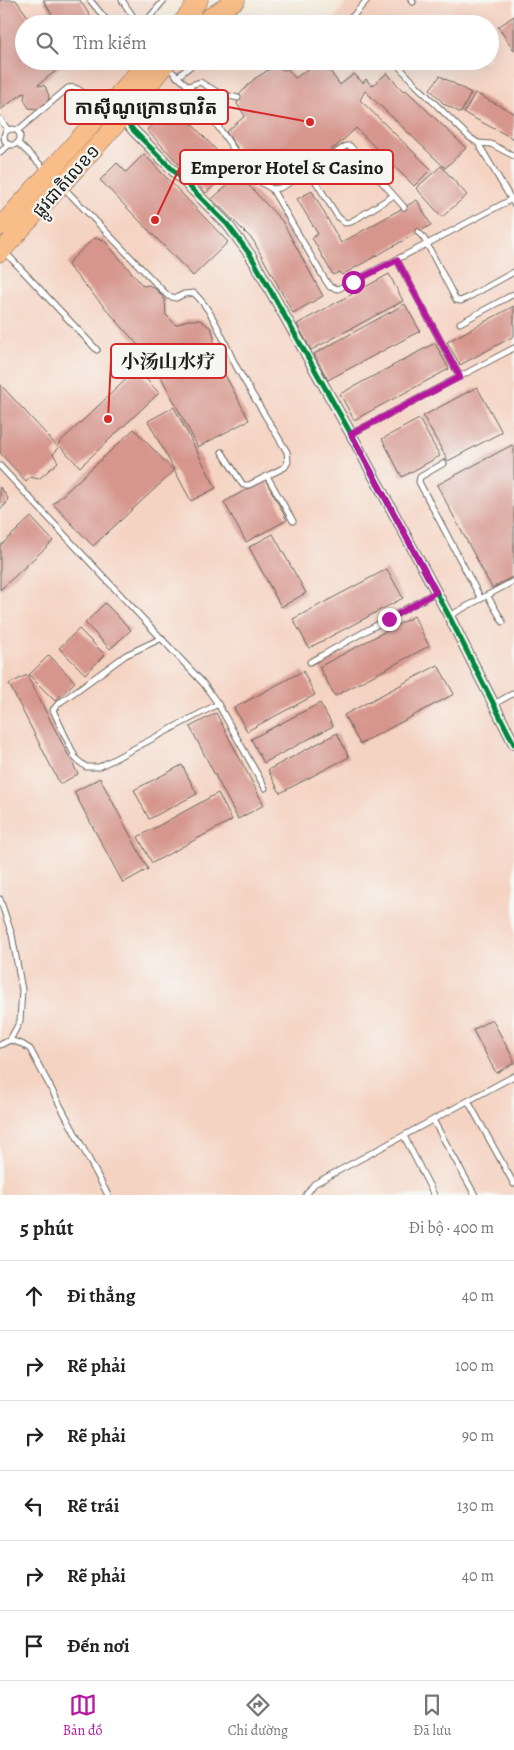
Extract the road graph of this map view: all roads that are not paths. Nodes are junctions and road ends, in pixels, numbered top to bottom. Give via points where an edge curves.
1 (90, 0) edge
2 (122, 0) edge
3 (164, 0) edge
4 (199, 0) edge
5 (236, 0) edge
6 (367, 0) edge
7 (102, 15) edge
8 (132, 15) edge
9 (152, 15) edge
10 (188, 15) edge
11 (212, 15) edge
12 (354, 15) edge
13 (152, 70) edge
14 (154, 70) edge
15 (163, 70) edge
16 (402, 70) edge
17 (188, 86) junction
18 (238, 98) dead end
19 (101, 114) junction
20 (123, 117) junction
21 (0, 119) edge
22 (8, 130) junction
23 (17, 131) junction
24 (18, 143) junction
25 (478, 143) junction
26 (9, 144) junction
27 (0, 152) edge
28 (514, 156) edge
29 (310, 171) junction
30 (49, 173) junction
31 (62, 186) junction
32 (272, 188) junction
33 (394, 196) junction
34 (513, 200) edge
35 (404, 207) dead end
36 (0, 227) edge
37 (418, 232) dead end
38 (427, 244) junction
39 (1, 251) edge
40 (397, 260) junction
41 (514, 272) edge
42 (514, 294) edge
43 (460, 322) dead end
44 (514, 348) edge
45 (97, 350) dead end
46 (460, 377) junction
47 (351, 434) junction
48 (222, 452) dead end
49 (444, 463) dead end
50 (0, 466) edge
51 (267, 476) junction
52 (293, 520) dead end
53 (514, 581) edge
54 (436, 592) junction
55 (487, 595) junction
56 (481, 599) junction
57 (448, 616) junction
58 (503, 622) dead end
59 (162, 638) junction
60 (310, 662) dead end
61 (514, 693) edge
62 (218, 704) junction
63 (494, 704) junction
64 (514, 744) edge
65 (264, 788) dead end
66 (1, 903) edge
67 (10, 1040) junction
68 (0, 1045) edge
69 (514, 1076) edge
70 (468, 1101) junction
71 (433, 1120) junction
72 (404, 1136) junction
73 (514, 1184) edge
74 (108, 1195) edge
75 (306, 1195) edge
76 (434, 1195) edge
77 (475, 1195) edge

1 - 7 lane
2 - 8 lane
3 - 9 lane
4 - 10 highway
5 - 11 highway
6 - 12 lane
13 - 19 highway, ផ្លូវជាតិលេខ១
14 - 20 highway, ផ្លូវជាតិលេខ១
15 - 17 lane
16 - 25 lane
17 - 18 lane via 200,82 221,94
17 - 32 lane via 202,99 249,171
19 - 23 lane via 73,86
19 - 30 highway, ផ្លូវជាតិលេខ១
20 - 31 highway, ផ្លូវជាតិលេខ១
20 - 47 street via 227,224 247,251
21 - 22 lane
22 - 23 lane
22 - 26 lane via 4,138
23 - 24 lane
24 - 26 lane
24 - 30 lane
25 - 28 lane via 492,144
25 - 34 lane
26 - 27 lane
29 - 32 lane via 280,188
29 - 33 lane via 350,146
29 - 33 lane via 345,223
30 - 36 highway, ផ្លូវជាតិលេខ១
31 - 39 highway, ផ្លូវជាតិលេខ១
31 - 51 lane via 168,296 176,298 194,293 201,300 287,452 285,467
32 - 40 lane via 330,287 338,289
33 - 35 lane
34 - 38 lane
37 - 38 lane
38 - 40 lane
38 - 41 lane via 456,300 467,298
39 - 45 lane
40 - 46 lane
42 - 43 lane
44 - 46 lane
46 - 47 lane
47 - 54 street
48 - 51 lane via 243,486
49 - 56 lane via 425,473 419,482
50 - 59 lane
51 - 52 lane
53 - 55 lane
54 - 57 street
54 - 60 lane
55 - 56 lane
55 - 58 lane
56 - 57 lane
57 - 63 street
59 - 62 lane via 203,682
59 - 62 lane via 126,655 53,710 76,759 86,767 99,767
61 - 63 lane
62 - 65 lane
63 - 64 street
66 - 67 lane via 12,935 22,990 20,1021
67 - 68 lane
67 - 74 lane via 30,1050
69 - 70 lane
70 - 71 lane
70 - 73 lane
71 - 72 lane
71 - 77 lane
72 - 75 lane via 314,1184
72 - 76 lane

